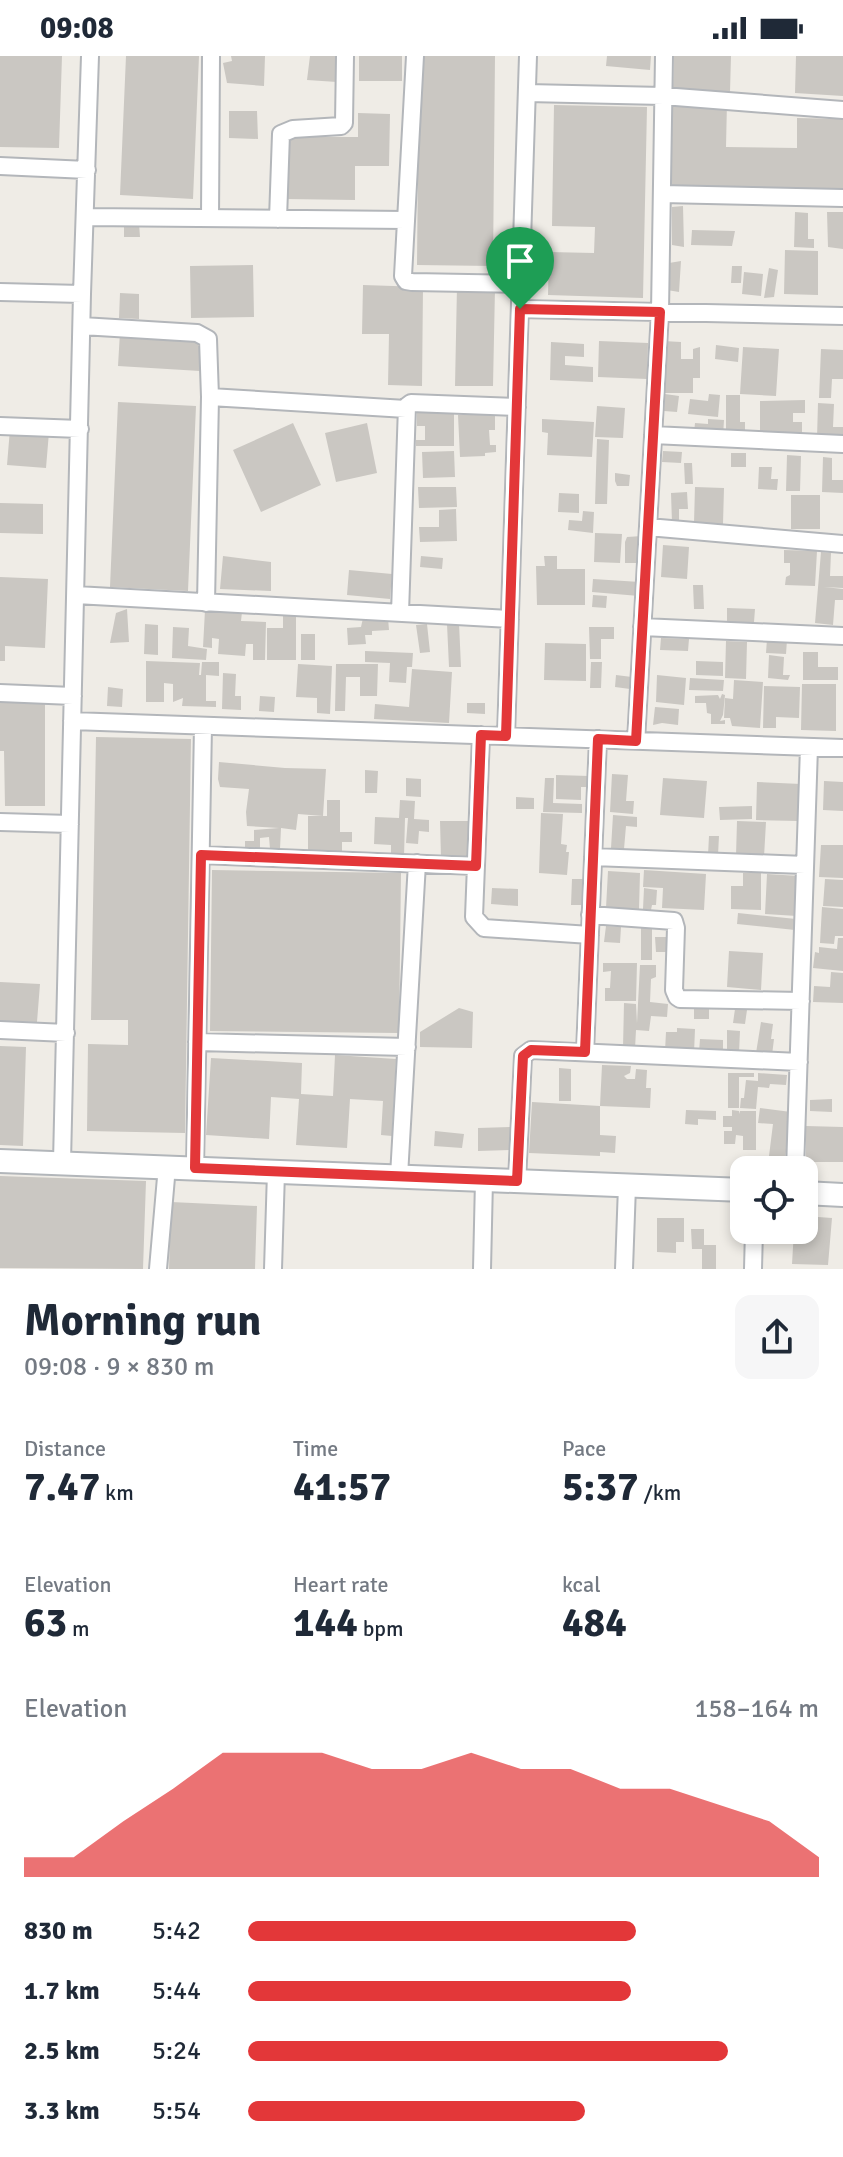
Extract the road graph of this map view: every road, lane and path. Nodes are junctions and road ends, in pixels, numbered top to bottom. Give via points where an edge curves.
1 (90, 56) edge
2 (211, 56) edge
3 (345, 56) edge
4 (415, 56) edge
5 (528, 56) edge
6 (664, 56) edge
7 (527, 93) junction
8 (663, 96) junction
9 (843, 110) edge
10 (0, 166) edge
11 (87, 170) junction
12 (662, 194) junction
13 (843, 198) edge
14 (85, 217) junction
15 (210, 218) junction
16 (278, 219) junction
17 (406, 220) junction
18 (520, 284) junction
19 (0, 292) edge
20 (82, 294) junction
21 (520, 309) junction
22 (660, 312) junction
23 (843, 316) edge
24 (82, 326) junction
25 (210, 397) junction
26 (517, 407) junction
27 (406, 409) junction
28 (0, 426) edge
29 (80, 429) junction
30 (653, 435) junction
31 (843, 444) edge
32 (648, 527) junction
33 (843, 544) edge
34 (76, 595) junction
35 (206, 603) junction
36 (400, 613) junction
37 (510, 619) junction
38 (642, 627) junction
39 (843, 636) edge
40 (0, 693) edge
41 (73, 696) junction
42 (72, 721) junction
43 (203, 726) junction
44 (481, 735) junction
45 (506, 736) junction
46 (598, 739) junction
47 (636, 741) junction
48 (809, 747) junction
49 (843, 748) edge
50 (0, 822) edge
51 (70, 824) junction
52 (201, 855) junction
53 (593, 857) junction
54 (417, 863) junction
55 (805, 865) junction
56 (476, 866) junction
57 (590, 915) junction
58 (590, 935) junction
59 (801, 1001) junction
60 (0, 1030) edge
61 (66, 1033) junction
62 (197, 1042) junction
63 (407, 1047) junction
64 (585, 1052) junction
65 (799, 1062) junction
66 (796, 1156) edge
67 (0, 1161) edge
68 (62, 1162) junction
69 (167, 1166) junction
70 (195, 1168) junction
71 (276, 1172) junction
72 (399, 1176) junction
73 (484, 1180) junction
74 (517, 1181) junction
75 (627, 1186) junction
76 (730, 1190) edge
77 (818, 1194) edge
78 (843, 1195) edge
79 (754, 1244) edge
80 (158, 1269) edge
81 (273, 1269) edge
82 (482, 1269) edge
83 (624, 1269) edge
84 (753, 1269) edge

1 - 11 street
2 - 15 street
3 - 16 street via 344,123 281,134
4 - 17 street
5 - 7 street
6 - 8 street
7 - 8 street
7 - 18 street
8 - 9 street
8 - 12 street
10 - 11 street
11 - 14 street
12 - 13 street
12 - 22 street
14 - 15 street
14 - 20 street
15 - 16 street
16 - 17 street
17 - 18 street via 406,281
18 - 21 street
19 - 20 street
20 - 24 street
21 - 22 street
21 - 26 street
22 - 23 street
22 - 30 street
24 - 25 street via 203,334 208,339
24 - 29 street
25 - 27 street
25 - 35 street
26 - 27 street via 411,403
26 - 37 street
27 - 36 street
28 - 29 street
29 - 34 street
30 - 31 street
30 - 32 street
32 - 33 street
32 - 38 street
34 - 35 street
34 - 41 street
35 - 36 street
36 - 37 street
37 - 45 street
38 - 39 street
38 - 47 street
40 - 41 street
41 - 42 street
42 - 43 street
42 - 51 street
43 - 44 street
43 - 52 street
44 - 45 street
44 - 56 street
45 - 46 street
46 - 47 street
46 - 53 street
47 - 48 street
48 - 49 street
48 - 55 street
50 - 51 street
51 - 61 street
52 - 54 street
52 - 62 street
53 - 55 street
53 - 57 street
54 - 56 street
54 - 63 street
55 - 59 street
56 - 58 street via 474,917 484,928
57 - 58 street
57 - 59 street via 674,921 674,990 680,999
58 - 64 street
59 - 65 street
60 - 61 street
61 - 68 street
62 - 63 street
62 - 70 street
63 - 72 street
64 - 65 street
64 - 74 street via 531,1050 523,1056
65 - 66 street
67 - 68 street
68 - 69 street
69 - 70 street
69 - 80 street
70 - 71 street
71 - 72 street
71 - 81 street
72 - 73 street
73 - 74 street
73 - 82 street
74 - 75 street
75 - 76 street
75 - 83 street
77 - 78 street
79 - 84 street

